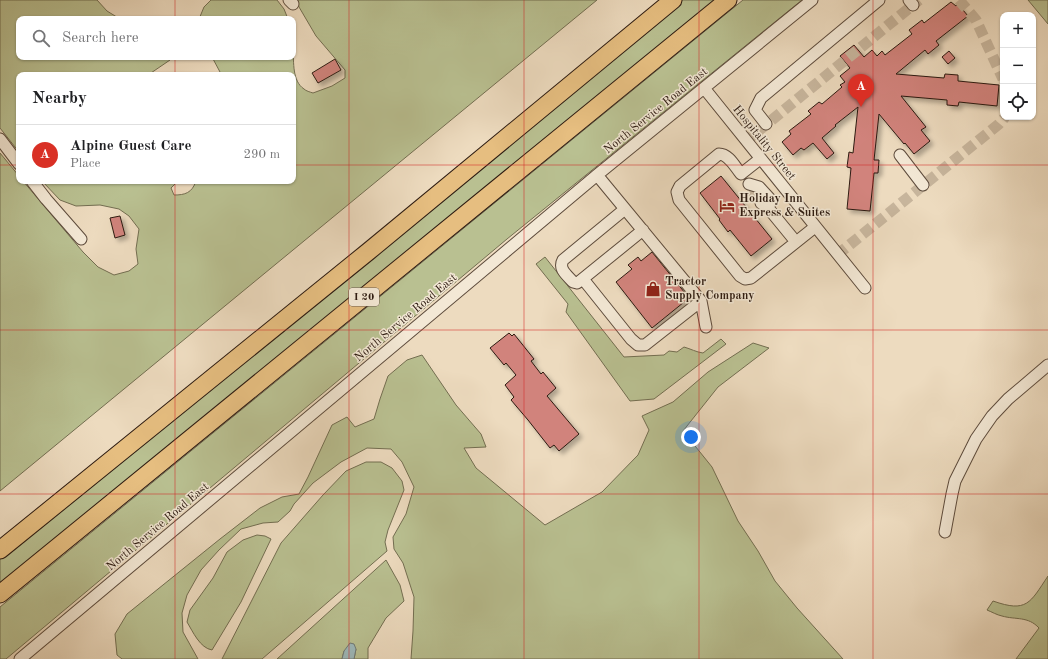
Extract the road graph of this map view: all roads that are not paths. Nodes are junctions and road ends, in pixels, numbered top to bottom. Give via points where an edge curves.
1 (673, 0) edge
2 (728, 0) edge
3 (812, 0) edge
4 (879, 0) edge
5 (704, 88) junction
6 (766, 124) dead end
7 (0, 139) edge
8 (900, 155) dead end
9 (760, 159) junction
10 (16, 160) edge
11 (741, 174) junction
12 (597, 175) junction
13 (34, 184) edge
14 (923, 185) dead end
15 (625, 209) junction
16 (815, 227) junction
17 (643, 230) junction
18 (82, 239) dead end
19 (796, 242) junction
20 (584, 279) junction
21 (865, 288) dead end
22 (701, 301) junction
23 (706, 327) dead end
24 (1048, 365) edge
25 (945, 532) dead end
26 (0, 550) edge
27 (0, 594) edge
28 (20, 659) edge

1 - 26 highway, I 20 via 363,256
2 - 27 highway, I 20
3 - 5 street, North Service Road East
4 - 6 street via 761,98 755,110
5 - 9 street, Hospitality Street
5 - 12 street, North Service Road East
7 - 10 street
8 - 14 street
9 - 11 street
9 - 16 street, Hospitality Street
11 - 19 street via 750,187 759,187 770,199 765,206
11 - 19 street via 727,156 719,154 680,186 677,192 679,200 745,279 752,278
12 - 15 street
12 - 28 street, North Service Road East
13 - 18 street
15 - 17 street
15 - 20 street via 563,260 561,268 573,282 577,283
16 - 19 street
16 - 21 street, Hospitality Street
17 - 20 street
17 - 22 street
20 - 22 street via 638,345 645,345
22 - 23 street
24 - 25 street via 1008,399 984,426 955,482

